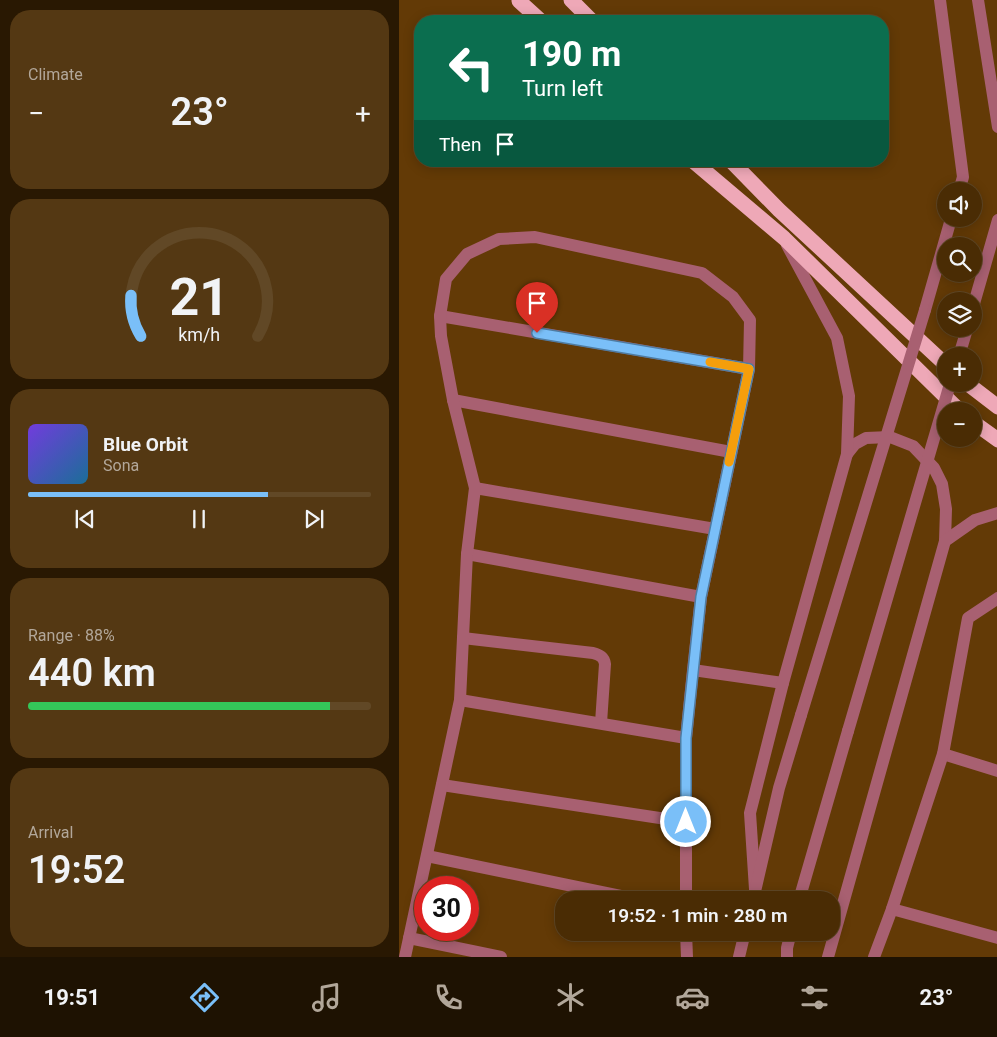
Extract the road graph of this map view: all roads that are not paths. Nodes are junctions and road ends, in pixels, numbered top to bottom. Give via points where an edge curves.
1 (571, 0) edge
2 (940, 0) edge
3 (977, 0) edge
4 (519, 1) edge
5 (534, 15) edge
6 (586, 15) edge
7 (997, 127) edge
8 (700, 167) edge
9 (737, 167) edge
10 (962, 182) edge
11 (997, 220) edge
12 (949, 227) edge
13 (784, 238) junction
14 (977, 292) edge
15 (440, 316) junction
16 (937, 357) edge
17 (749, 369) junction
18 (949, 392) edge
19 (978, 392) edge
20 (453, 400) junction
21 (951, 402) edge
22 (997, 407) edge
23 (982, 429) edge
24 (997, 440) edge
25 (731, 452) junction
26 (847, 454) junction
27 (475, 488) junction
28 (997, 513) edge
29 (715, 529) junction
30 (945, 541) junction
31 (467, 554) junction
32 (701, 597) junction
33 (997, 598) edge
34 (463, 638) junction
35 (693, 670) junction
36 (783, 683) junction
37 (460, 700) junction
38 (601, 723) junction
39 (686, 738) junction
40 (943, 754) junction
41 (997, 771) edge
42 (441, 785) junction
43 (686, 822) junction
44 (427, 856) junction
45 (597, 891) edge
46 (686, 891) edge
47 (754, 891) edge
48 (755, 891) edge
49 (802, 891) edge
50 (892, 909) junction
51 (409, 938) junction
52 (997, 938) edge
53 (686, 941) edge
54 (743, 941) edge
55 (789, 941) edge
56 (405, 957) edge
57 (501, 957) edge
58 (687, 957) edge
59 (739, 957) edge
60 (787, 957) edge
61 (828, 957) edge
62 (874, 957) edge

1 - 6 highway
2 - 10 street
3 - 7 street
4 - 5 highway
8 - 13 highway
9 - 16 highway
11 - 14 street
12 - 48 street, bridge via 779,788
13 - 21 highway
13 - 26 street via 837,338 849,396
15 - 17 street
15 - 17 street via 446,280 467,254 499,239 535,237 702,273 733,297 750,320
15 - 20 street
17 - 25 street
18 - 49 street, bridge
19 - 22 highway
20 - 25 street
20 - 27 street
23 - 24 highway
25 - 29 street
26 - 30 street via 866,438 890,437 913,446 934,468 942,484 946,509
26 - 36 street
27 - 29 street
27 - 31 street
28 - 30 street via 975,520
29 - 32 street
30 - 61 street
31 - 32 street
31 - 34 street
32 - 35 street
33 - 40 street via 969,618
34 - 37 street
34 - 38 street via 600,655 605,664
35 - 36 street
35 - 39 street
36 - 47 street via 750,813
37 - 38 street
37 - 42 street
38 - 39 street
39 - 43 street
40 - 41 street
40 - 50 street
42 - 43 street
42 - 44 street
43 - 46 street
44 - 45 street
44 - 51 street
50 - 52 street
50 - 62 street
51 - 56 street
51 - 57 street
53 - 58 street
54 - 59 street
55 - 60 street

